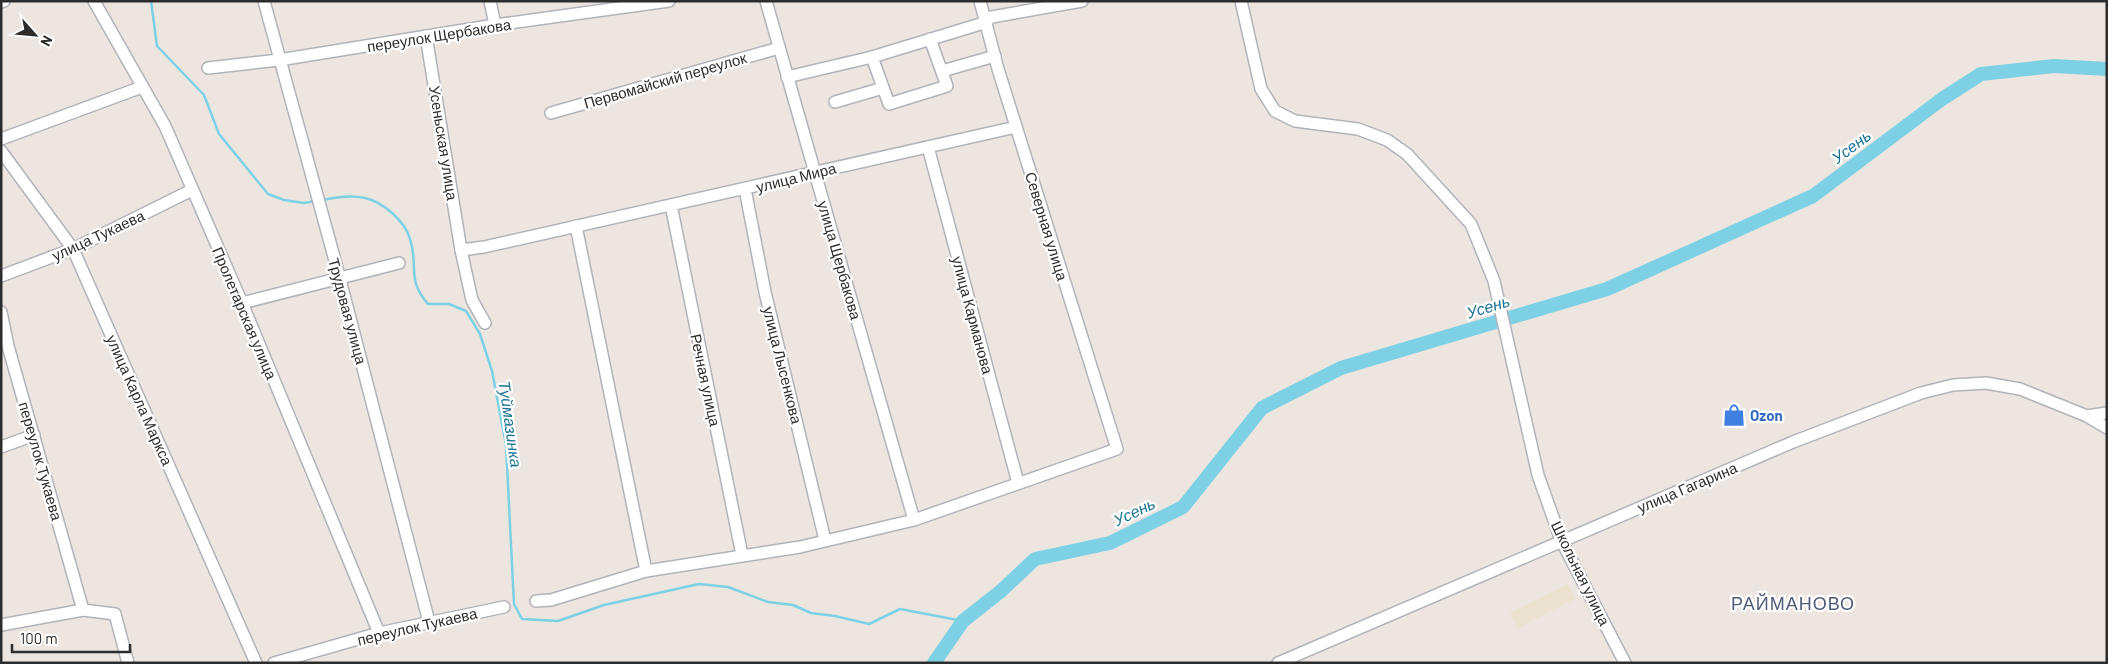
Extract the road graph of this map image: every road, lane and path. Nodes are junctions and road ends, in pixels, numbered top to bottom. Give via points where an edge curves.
1 (94, 1) edge
2 (264, 1) edge
3 (490, 1) edge
4 (669, 1) edge
5 (766, 1) edge
6 (980, 1) edge
7 (1082, 1) edge
8 (1240, 1) edge
9 (987, 20) junction
10 (495, 25) junction
11 (426, 36) junction
12 (930, 39) junction
13 (779, 48) junction
14 (872, 56) junction
15 (995, 56) junction
16 (279, 60) junction
17 (208, 68) dead end
18 (942, 71) junction
19 (787, 77) junction
20 (142, 87) junction
21 (883, 88) junction
22 (835, 102) dead end
23 (551, 113) dead end
24 (1016, 128) junction
25 (1, 139) edge
26 (928, 147) junction
27 (1, 151) edge
28 (814, 172) junction
29 (745, 189) junction
30 (192, 190) junction
31 (671, 204) junction
32 (576, 226) junction
33 (73, 249) junction
34 (461, 250) junction
35 (399, 262) dead end
36 (1, 276) edge
37 (340, 278) junction
38 (242, 303) junction
39 (1, 312) edge
40 (484, 323) dead end
41 (2107, 412) edge
42 (2087, 416) junction
43 (2107, 428) edge
44 (34, 435) junction
45 (1, 447) edge
46 (1018, 484) junction
47 (914, 520) junction
48 (825, 540) junction
49 (1561, 540) junction
50 (742, 555) junction
51 (646, 571) junction
52 (536, 602) dead end
53 (504, 607) dead end
54 (83, 610) junction
55 (428, 622) junction
56 (1, 625) edge
57 (379, 632) junction
58 (128, 663) edge
59 (256, 663) edge
60 (274, 663) edge
61 (1278, 663) edge
62 (1625, 663) edge

1 - 20 street, Пролетарская улица
2 - 16 street, Трудовая улица
3 - 10 street
4 - 10 street, переулок Щербакова
5 - 13 street, улица Щербакова
6 - 9 street, Северная улица
7 - 9 street
8 - 49 street, Школьная улица via 1261,89 1275,112 1295,121 1358,129 1387,140 1407,154 1471,224 1494,281 1538,475
9 - 12 street
9 - 15 street, Северная улица
10 - 11 street, переулок Щербакова
11 - 16 street, переулок Щербакова
11 - 34 street, Усеньская улица
12 - 14 street
12 - 18 street
13 - 19 street, улица Щербакова
13 - 23 street, Первомайский переулок
14 - 19 street
14 - 21 street
15 - 18 street
15 - 24 street, Северная улица
16 - 17 street, переулок Щербакова
16 - 37 street, Трудовая улица
18 - 21 street via 948,86 888,104
19 - 28 street, улица Щербакова
20 - 25 street
20 - 30 street, Пролетарская улица via 166,126
21 - 22 street
24 - 26 street, улица Мира
24 - 46 street, Северная улица via 1117,449
26 - 28 street, улица Мира
26 - 46 street, улица Карманова
27 - 33 street, улица Карла Маркса
28 - 29 street, улица Мира
28 - 47 street, улица Щербакова
29 - 31 street, улица Мира
29 - 48 street, улица Лысенкова via 765,292
30 - 33 street, улица Тукаева
30 - 38 street, Пролетарская улица
31 - 32 street, улица Мира
31 - 50 street, Речная улица
32 - 34 street, улица Мира
32 - 51 street
33 - 36 street, улица Тукаева
33 - 59 street, улица Карла Маркса
34 - 40 street, Усеньская улица via 472,300
35 - 37 street
37 - 38 street
37 - 55 street, Трудовая улица
38 - 57 street, Пролетарская улица
39 - 44 street, переулок Тукаева
41 - 42 street
42 - 43 street, улица Гагарина
42 - 49 street, улица Гагарина via 2020,389 1986,383 1953,385 1921,393 1793,442
44 - 45 street
44 - 54 street, переулок Тукаева
46 - 47 street
47 - 48 street
48 - 50 street
49 - 61 street, улица Гагарина
49 - 62 street, Школьная улица
50 - 51 street
51 - 52 street
53 - 55 street, переулок Тукаева
54 - 56 street
54 - 58 street via 115,614
55 - 57 street, переулок Тукаева
57 - 60 street, переулок Тукаева

